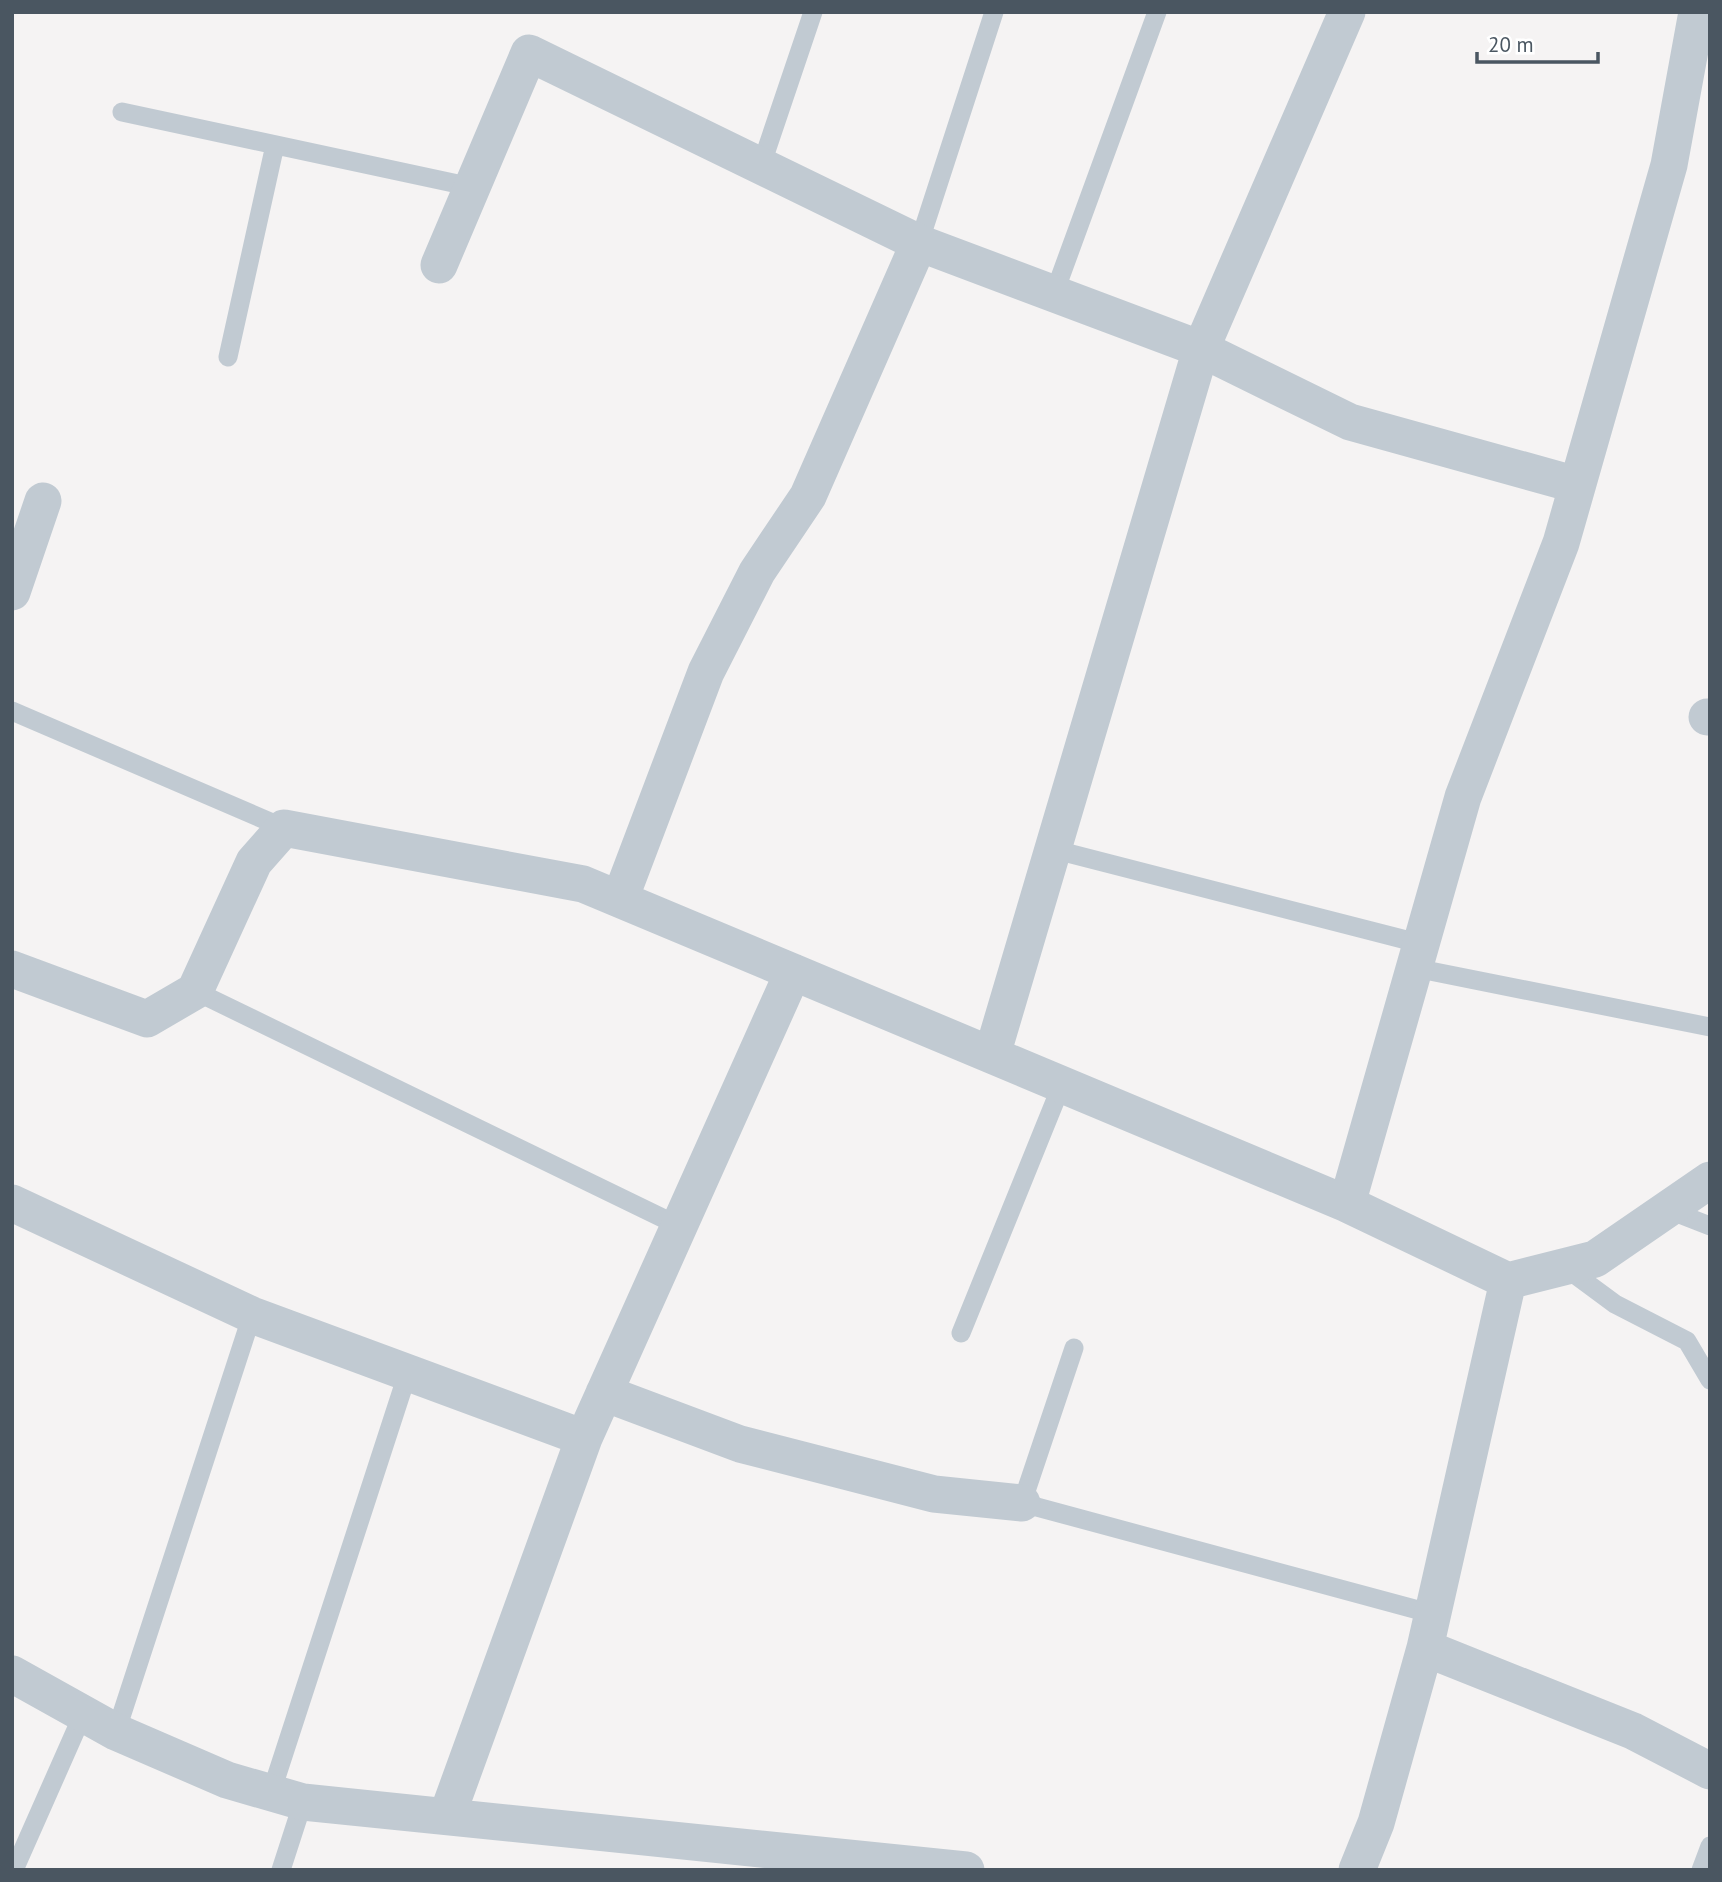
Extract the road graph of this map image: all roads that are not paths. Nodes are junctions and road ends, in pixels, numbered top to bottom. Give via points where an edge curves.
1 (813, 12) edge
2 (995, 12) edge
3 (1157, 12) edge
4 (1347, 12) edge
5 (1697, 12) edge
6 (122, 112) dead end
7 (275, 145) junction
8 (761, 166) junction
9 (472, 187) junction
10 (919, 243) junction
11 (439, 265) dead end
12 (1054, 294) junction
13 (1201, 349) junction
14 (228, 357) dead end
15 (1577, 485) junction
16 (43, 501) dead end
17 (13, 585) edge
18 (12, 711) edge
19 (284, 828) junction
20 (1052, 849) junction
21 (620, 899) junction
22 (1419, 956) junction
23 (12, 969) edge
24 (793, 972) junction
25 (195, 992) junction
26 (1710, 1027) edge
27 (992, 1055) junction
28 (1062, 1084) junction
29 (1710, 1180) edge
30 (12, 1203) edge
31 (1347, 1204) junction
32 (1669, 1210) junction
33 (679, 1226) junction
34 (1710, 1226) edge
35 (1565, 1266) junction
36 (1508, 1281) junction
37 (252, 1315) junction
38 (961, 1333) dead end
39 (1074, 1348) dead end
40 (408, 1373) junction
41 (1710, 1380) edge
42 (604, 1393) junction
43 (584, 1438) junction
44 (1022, 1503) junction
45 (1429, 1631) junction
46 (12, 1674) edge
47 (83, 1714) junction
48 (116, 1732) junction
49 (1710, 1771) edge
50 (287, 1797) junction
51 (447, 1816) junction
52 (1710, 1846) edge
53 (801, 1861) edge
54 (14, 1870) edge
55 (281, 1870) edge
56 (966, 1870) edge
57 (1357, 1870) edge
58 (1701, 1870) edge

1 - 8 lane
2 - 10 lane
3 - 12 lane
4 - 13 street
5 - 15 street via 1669,165
6 - 7 lane
7 - 9 lane
7 - 14 lane
8 - 9 street via 529,53
8 - 10 street
9 - 11 street
10 - 12 street
10 - 21 street via 808,496 757,572 706,672
12 - 13 street
13 - 15 street via 1350,422
13 - 20 street
15 - 22 street via 1561,543 1462,797
16 - 17 street
18 - 19 lane
19 - 21 street via 583,884
19 - 25 street via 254,862
20 - 22 lane
20 - 27 street
21 - 24 street
22 - 26 lane
22 - 31 street
23 - 25 street via 147,1019
24 - 27 street
24 - 33 street
25 - 33 lane
27 - 28 street
28 - 31 street
28 - 38 lane
29 - 32 street
30 - 37 street
31 - 36 street
32 - 34 lane
32 - 35 street via 1595,1259
33 - 42 street
35 - 36 street
35 - 41 lane via 1615,1304 1687,1341
36 - 45 street
37 - 40 street
37 - 48 lane
39 - 44 lane
40 - 43 street
40 - 50 lane
42 - 43 street
42 - 44 street via 740,1444 934,1494
43 - 51 street
44 - 45 lane
45 - 49 street
45 - 57 street via 1376,1823
46 - 47 street
47 - 48 street
47 - 54 lane
48 - 50 street via 227,1780
50 - 51 street
50 - 55 lane
51 - 53 street
52 - 58 lane
53 - 56 street

